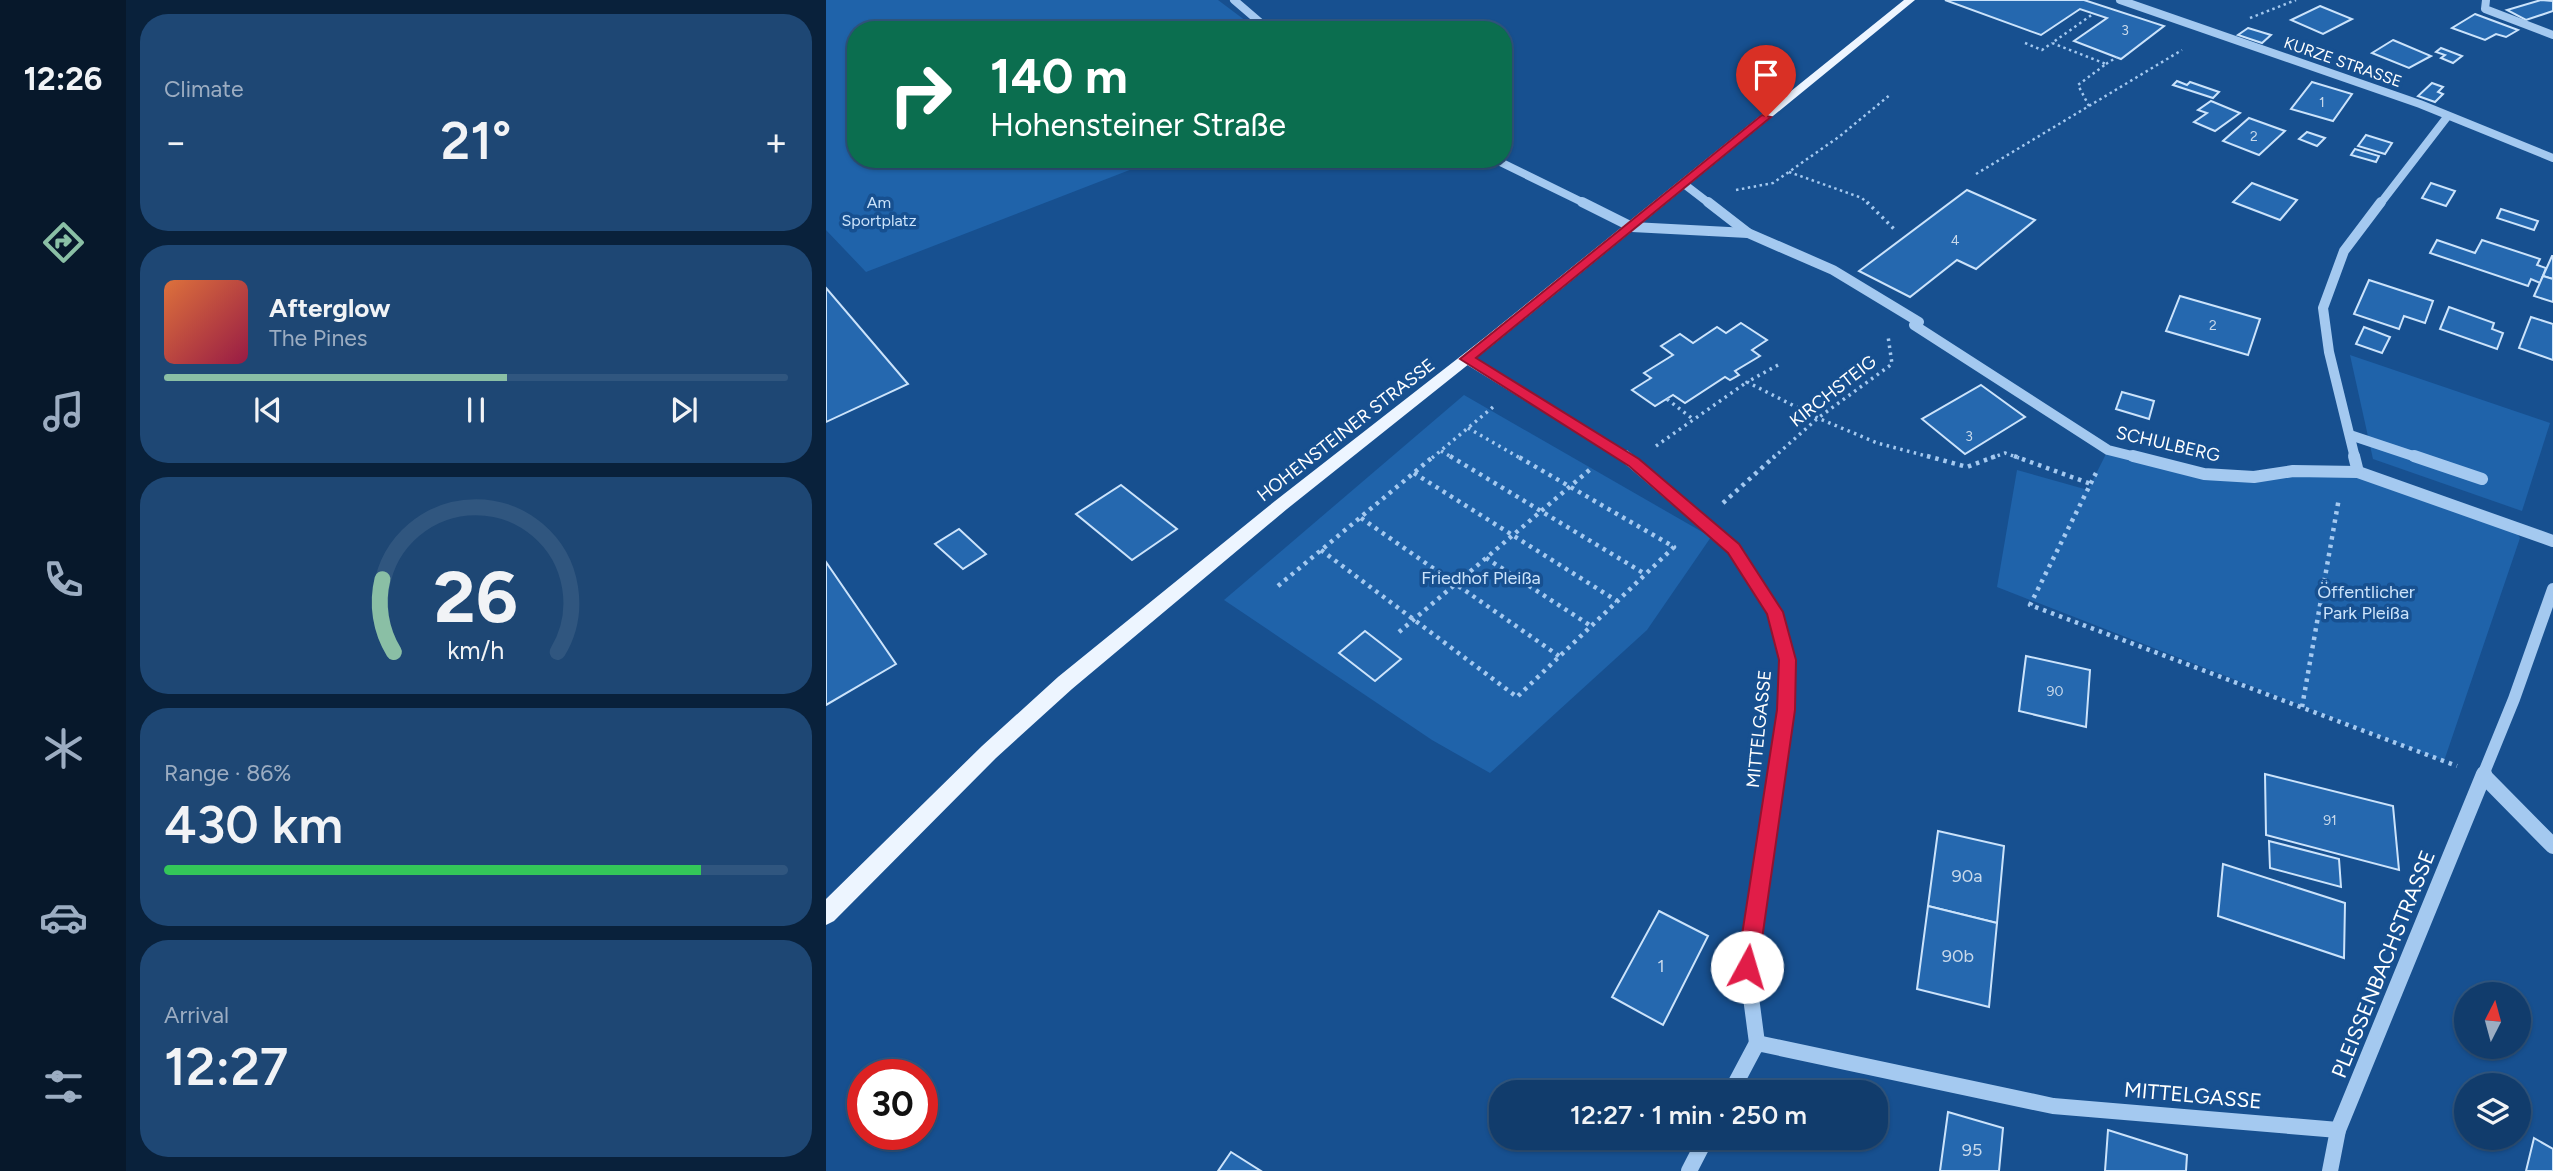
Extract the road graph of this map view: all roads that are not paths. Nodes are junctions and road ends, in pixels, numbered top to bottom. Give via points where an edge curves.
1 (1234, 0) edge
2 (1910, 0) edge
3 (2120, 0) edge
4 (2486, 0) edge
5 (1258, 21) edge
6 (2553, 35) edge
7 (2447, 117) junction
8 (2553, 158) edge
9 (1512, 168) edge
10 (1684, 184) junction
11 (1632, 226) junction
12 (1748, 233) junction
13 (1467, 359) junction
14 (2350, 435) junction
15 (2358, 472) junction
16 (2482, 479) dead end
17 (2553, 541) edge
18 (2552, 595) edge
19 (2484, 776) junction
20 (2553, 846) edge
21 (826, 914) edge
22 (1757, 1042) junction
23 (1737, 1080) edge
24 (2338, 1130) junction
25 (1700, 1150) edge
26 (1689, 1171) edge
27 (2330, 1171) edge

1 - 5 street
2 - 10 main road, HOHENSTEINER STRASSE
3 - 7 street, KURZE STRASSE
4 - 6 street via 2485,9
7 - 8 street, KURZE STRASSE
7 - 14 street via 2344,251 2323,308
9 - 11 street
10 - 11 main road, HOHENSTEINER STRASSE
10 - 12 street, SCHULBERG
11 - 12 street, SCHULBERG
11 - 13 main road, HOHENSTEINER STRASSE
12 - 15 street, SCHULBERG via 1833,270 1919,321 1914,325 2108,450 2204,474 2254,477 2293,471
13 - 21 main road, HOHENSTEINER STRASSE via 1065,684 989,752
13 - 22 street, MITTELGASSE via 1634,462 1733,548 1774,612 1787,660 1786,710 1747,967
14 - 15 street
14 - 16 street
15 - 17 street, SCHULBERG
18 - 19 street, PLEISSENBACHSTRASSE
19 - 20 street
19 - 24 street, PLEISSENBACHSTRASSE
22 - 23 street
22 - 24 street, MITTELGASSE via 2053,1106
24 - 27 street, PLEISSENBACHSTRASSE
25 - 26 street

